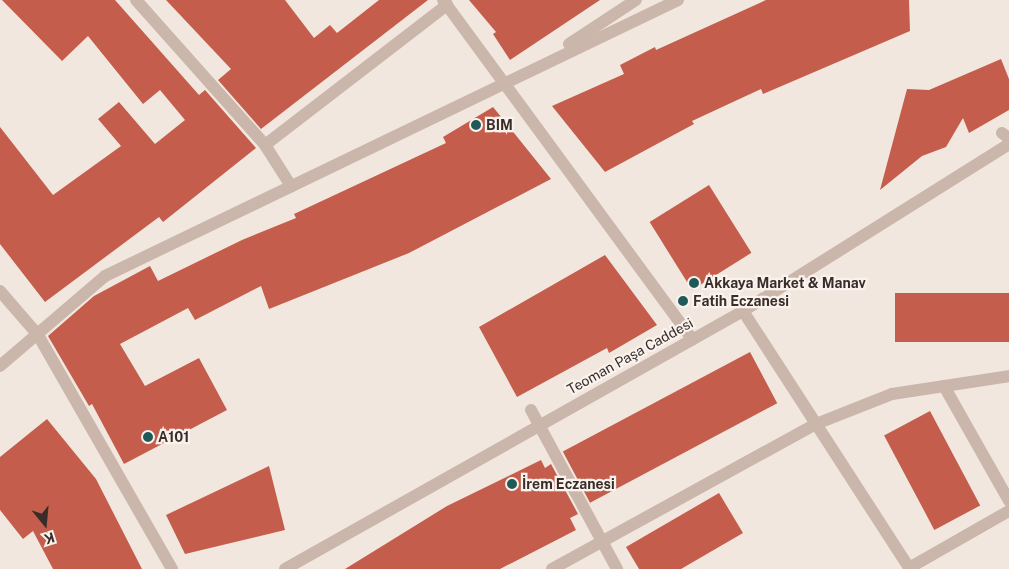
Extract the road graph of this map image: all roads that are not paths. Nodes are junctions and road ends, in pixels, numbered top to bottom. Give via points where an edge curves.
1 (136, 0) edge
2 (636, 0) edge
3 (678, 0) edge
4 (445, 2) edge
5 (532, 69) junction
6 (506, 82) junction
7 (1007, 138) edge
8 (265, 144) junction
9 (291, 186) junction
10 (0, 291) edge
11 (742, 311) junction
12 (38, 335) junction
13 (692, 338) junction
14 (0, 366) edge
15 (1009, 376) edge
16 (944, 386) junction
17 (531, 410) dead end
18 (540, 424) junction
19 (816, 424) junction
20 (1009, 501) edge
21 (1009, 511) edge
22 (600, 540) junction
23 (172, 569) edge
24 (285, 569) edge
25 (552, 569) edge
26 (617, 569) edge
27 (909, 569) edge

1 - 8 street
2 - 5 street
3 - 5 street
4 - 6 street
4 - 8 street
5 - 6 street
6 - 9 street
6 - 13 street
7 - 11 street, Teoman Paşa Caddesi
8 - 9 street
9 - 12 street via 105,276
10 - 12 street
11 - 13 street, Teoman Paşa Caddesi
11 - 19 street
12 - 14 street
12 - 23 street
13 - 18 street, Teoman Paşa Caddesi
15 - 16 street
16 - 19 street via 892,394
16 - 20 street
17 - 18 street
18 - 22 street
18 - 24 street, Teoman Paşa Caddesi
19 - 22 street
19 - 27 street
21 - 27 street
22 - 25 street
22 - 26 street

